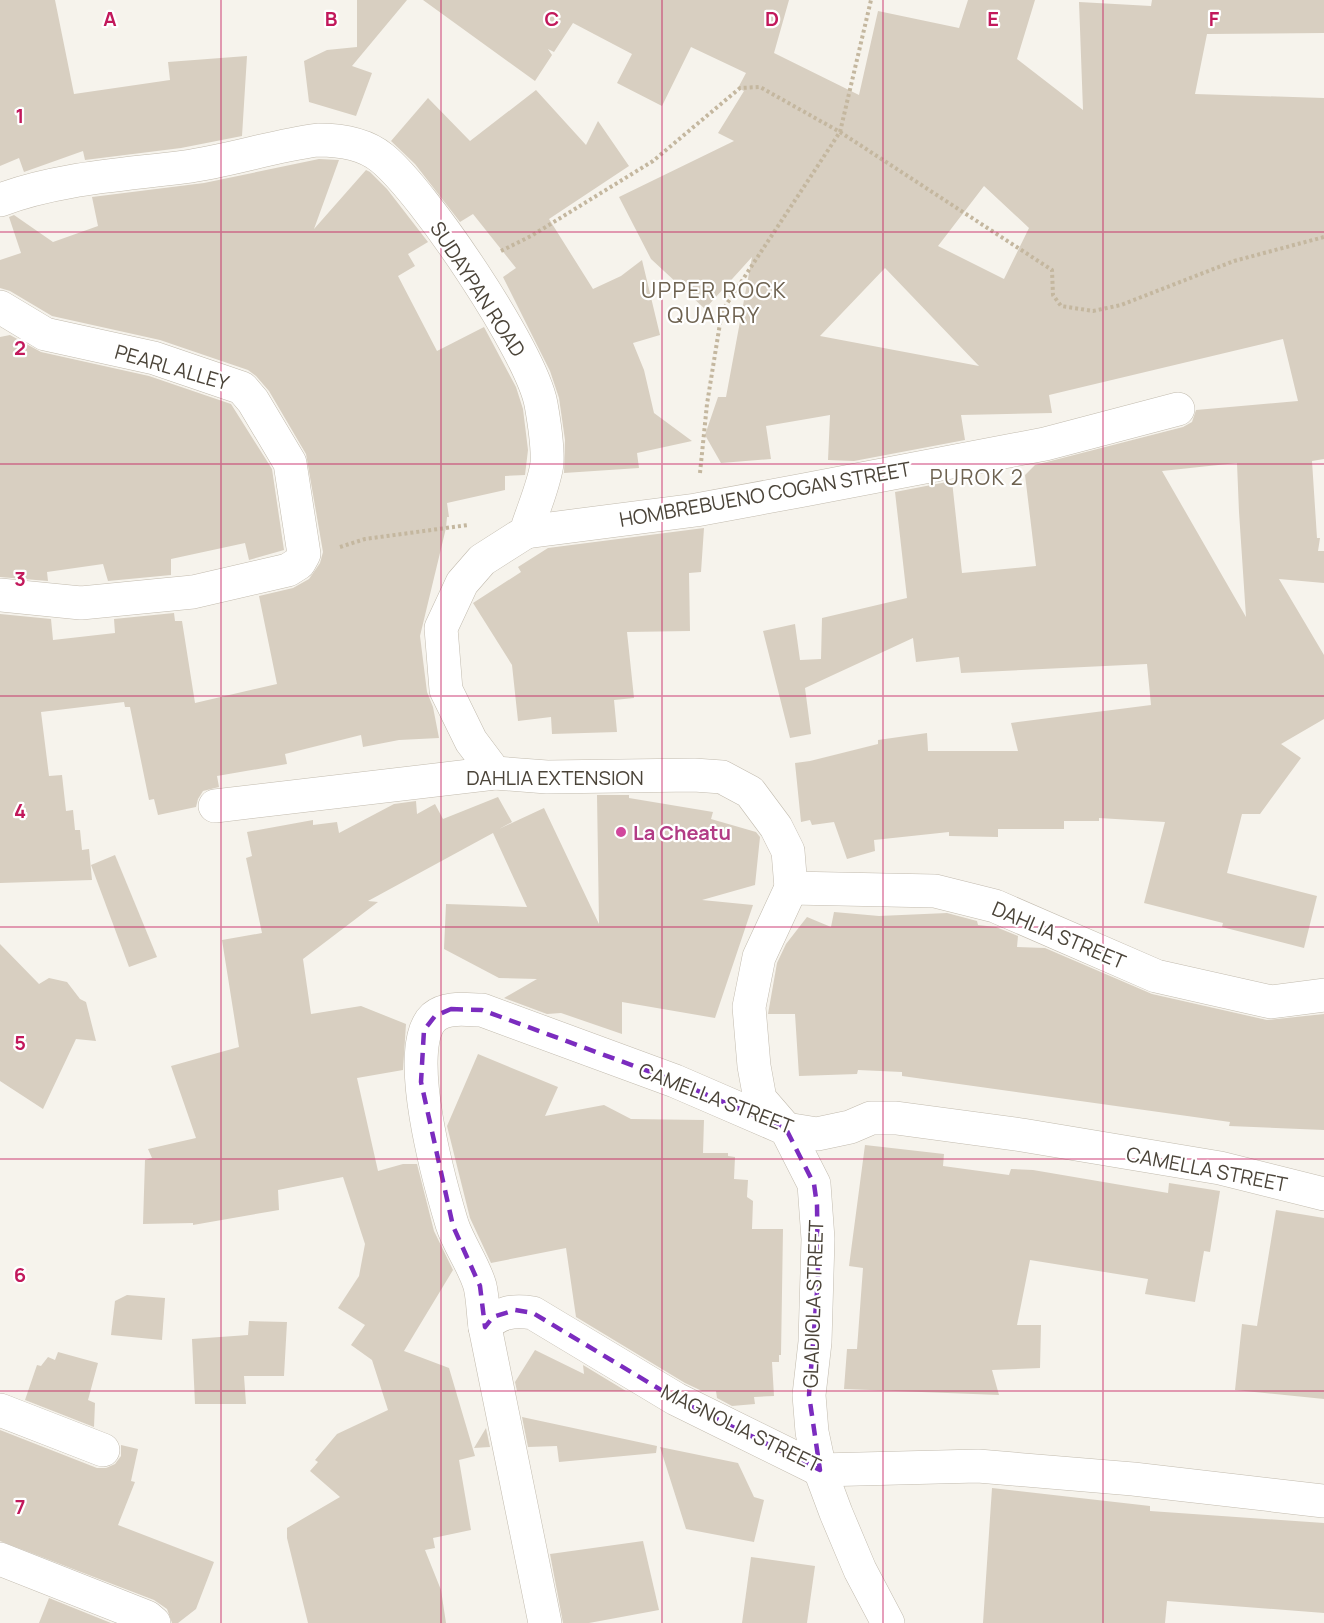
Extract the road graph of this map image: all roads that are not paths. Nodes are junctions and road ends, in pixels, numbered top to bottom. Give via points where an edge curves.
1 (0, 200) edge
2 (0, 308) edge
3 (1178, 409) dead end
4 (526, 532) junction
5 (0, 595) edge
6 (495, 773) junction
7 (215, 806) dead end
8 (791, 888) junction
9 (1324, 995) edge
10 (786, 1129) junction
11 (1324, 1194) edge
12 (485, 1327) junction
13 (0, 1410) edge
14 (103, 1450) dead end
15 (820, 1470) junction
16 (1324, 1501) edge
17 (0, 1559) edge
18 (154, 1623) edge
19 (545, 1623) edge
20 (888, 1623) edge

1 - 4 street, SUDAYPAN ROAD via 29,189 185,167 293,144 335,140 380,156 401,175 468,267 522,356 540,402 547,463
2 - 5 street, PEARL ALLEY via 45,334 154,358 242,388 290,463 304,554 288,570 193,592 81,603
3 - 4 street, HOMBREBUENO COGAN STREET via 1045,444 696,510
4 - 6 street via 482,560 462,583 441,627 446,690 471,741
6 - 7 street, DAHLIA EXTENSION
6 - 8 street, DAHLIA EXTENSION via 547,777 722,777 750,792 776,827 788,851
8 - 9 street, DAHLIA STREET via 935,891 995,906 1156,976 1271,1002
8 - 10 street, GLADIOLA STREET via 759,957 749,1007 753,1066 760,1099
10 - 11 street, CAMELLA STREET via 817,1134 871,1118 896,1118 1220,1168
10 - 12 street, CAMELLA STREET via 675,1081 482,1010 451,1009 435,1016 424,1030 420,1082 453,1226 480,1286
10 - 15 street, GLADIOLA STREET via 814,1184 817,1205 818,1279 809,1395
12 - 15 street, MAGNOLIA STREET via 493,1317 515,1310 532,1313 676,1399
12 - 19 street
13 - 14 street
15 - 16 street, MAGNOLIA STREET via 978,1466
15 - 20 street, GLADIOLA STREET via 860,1570
17 - 18 street

